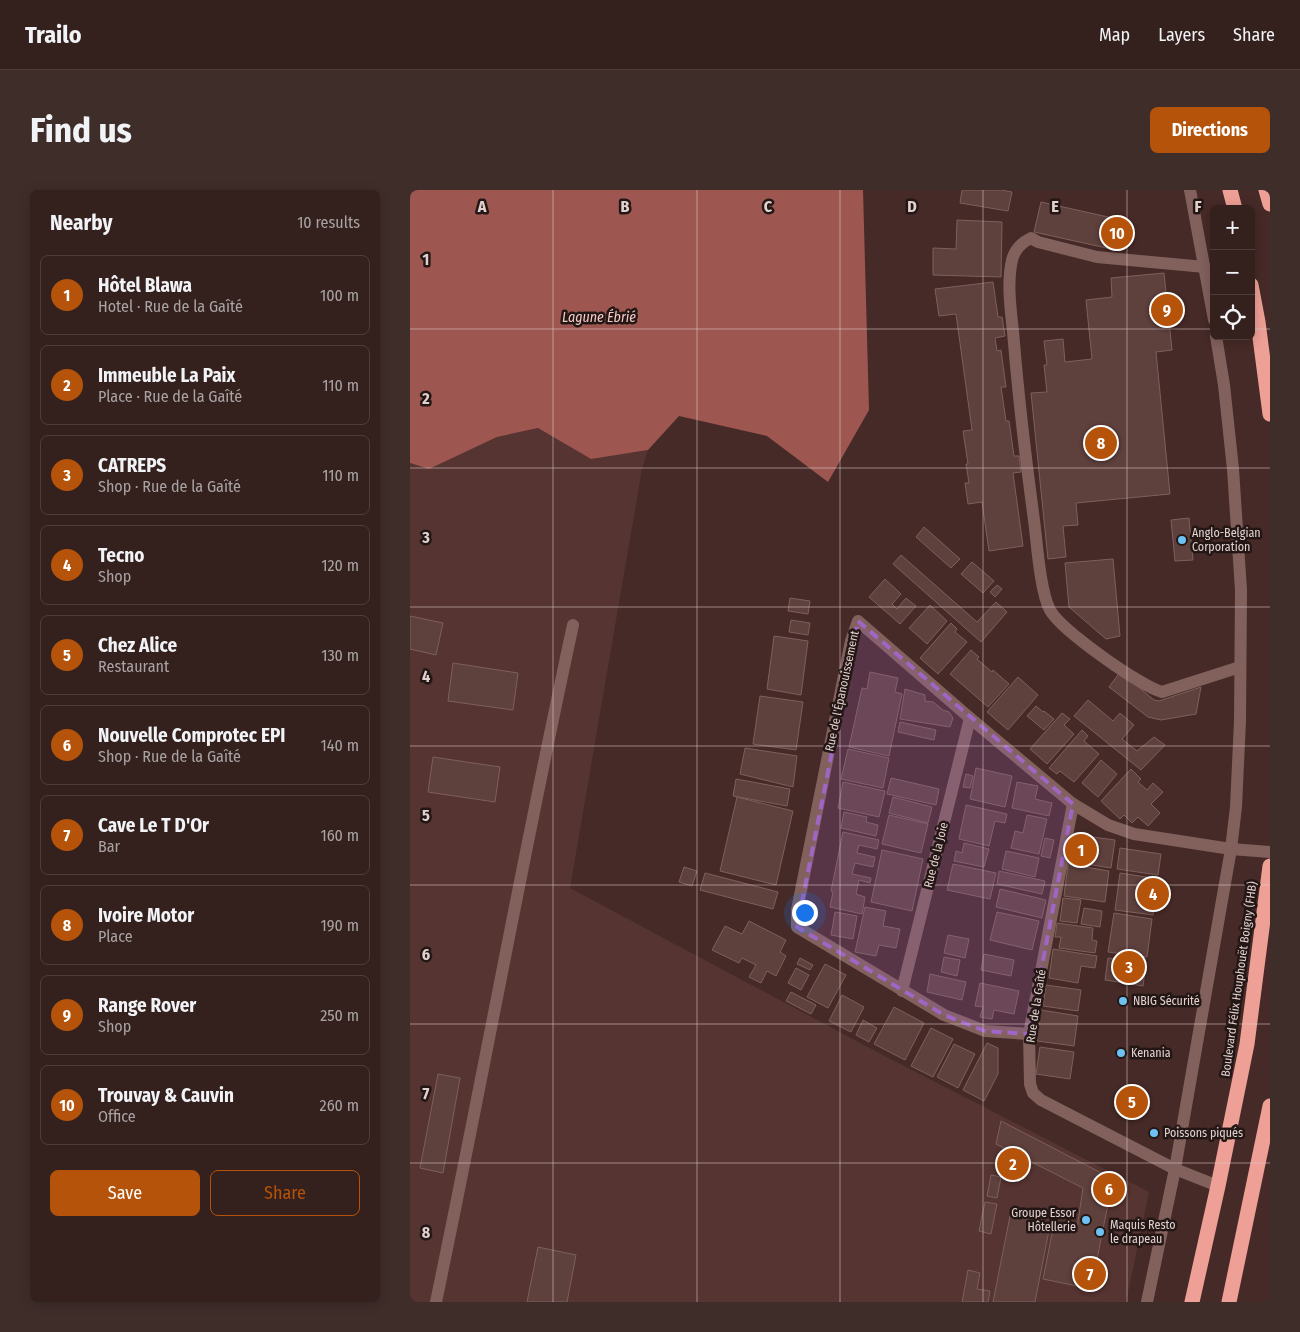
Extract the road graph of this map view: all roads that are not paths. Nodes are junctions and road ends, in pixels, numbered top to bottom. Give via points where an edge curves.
1 (1190, 190) edge
2 (1230, 190) edge
3 (1266, 190) edge
4 (1270, 204) edge
5 (1234, 205) edge
6 (1205, 267) junction
7 (1253, 295) edge
8 (1210, 296) edge
9 (1217, 340) edge
10 (1270, 414) edge
11 (572, 625) dead end
12 (1240, 667) junction
13 (970, 718) junction
14 (1072, 804) junction
15 (1232, 849) junction
16 (1270, 852) edge
17 (1270, 866) edge
18 (902, 991) junction
19 (1029, 1034) junction
20 (1270, 1106) edge
21 (1175, 1169) junction
22 (1218, 1186) junction
23 (436, 1302) edge
24 (1147, 1302) edge
25 (1192, 1302) edge
26 (1229, 1302) edge

1 - 6 street
2 - 5 highway
3 - 4 highway
6 - 8 street
6 - 12 street via 1097,257 1031,238 1021,243 1012,261 1009,291 1018,399 1042,579 1050,610 1066,629 1154,690 1162,692
7 - 10 highway
9 - 12 street via 1233,469 1241,590
11 - 23 street
12 - 15 street
13 - 14 street, Rue de l'Épanouissement
13 - 18 street, Rue de la Joie
13 - 18 street, Rue de l'Épanouissement via 858,621 851,640 797,927
14 - 15 street, Rue de l'Épanouissement via 1108,825 1134,834
14 - 19 street, Rue de la Gaîté
15 - 16 street, Rue de l'Épanouissement
15 - 21 street
17 - 22 highway, Boulevard Félix Houphouët Boigny (FHB) via 1247,1044
18 - 19 street, Rue de l'Épanouissement via 944,1015 985,1031
19 - 21 street, Rue de la Gaîté via 1033,1093
20 - 26 highway
21 - 22 street, Rue de la Gaîté
21 - 24 street
22 - 25 highway, Boulevard Félix Houphouët Boigny (FHB)

